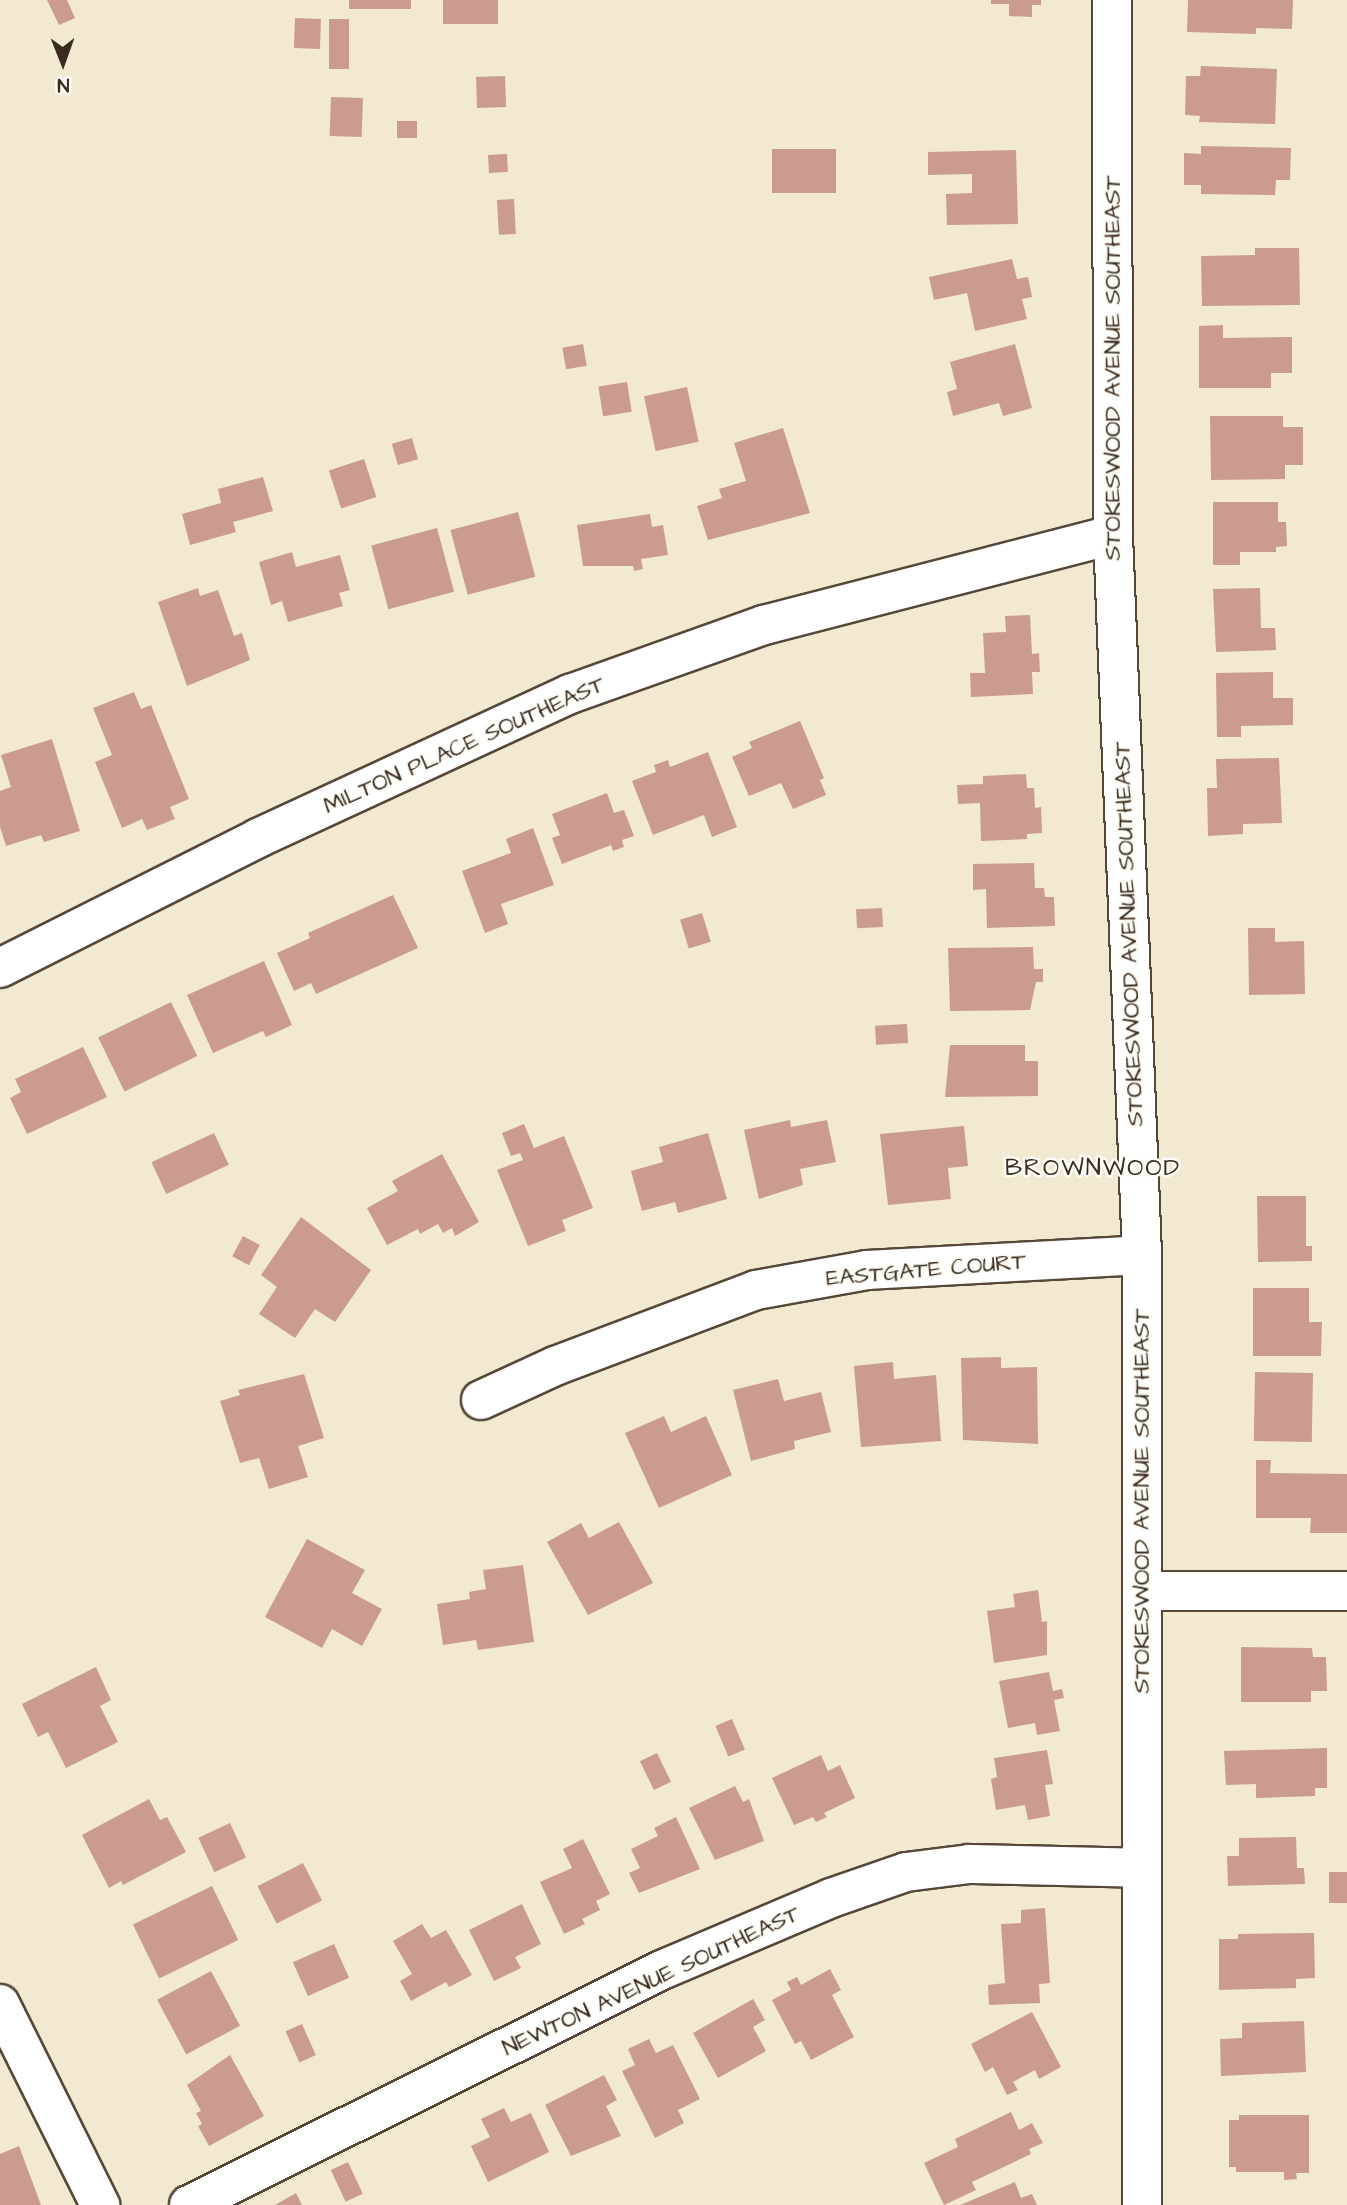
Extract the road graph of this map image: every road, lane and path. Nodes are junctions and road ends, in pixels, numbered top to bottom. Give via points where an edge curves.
1 (1112, 0) edge
2 (1113, 535) junction
3 (0, 968) edge
4 (1142, 1255) junction
5 (481, 1400) dead end
6 (1143, 1591) junction
7 (1347, 1591) edge
8 (1141, 1868) junction
9 (0, 2004) edge
10 (100, 2205) edge
11 (189, 2205) edge
12 (1142, 2205) edge

1 - 2 street, STOKESWOOD AVENUE SOUTHEAST
2 - 3 street, MILTON PLACE SOUTHEAST via 764,625 570,694 258,838
2 - 4 street, STOKESWOOD AVENUE SOUTHEAST
4 - 5 street, EASTGATE COURT via 867,1270 756,1290 555,1366
4 - 6 street, STOKESWOOD AVENUE SOUTHEAST
6 - 7 street
6 - 8 street, STOKESWOOD AVENUE SOUTHEAST
8 - 11 street, NEWTON AVENUE SOUTHEAST via 969,1864 906,1872 831,1898 664,1969
8 - 12 street, STOKESWOOD AVENUE SOUTHEAST
9 - 10 street

